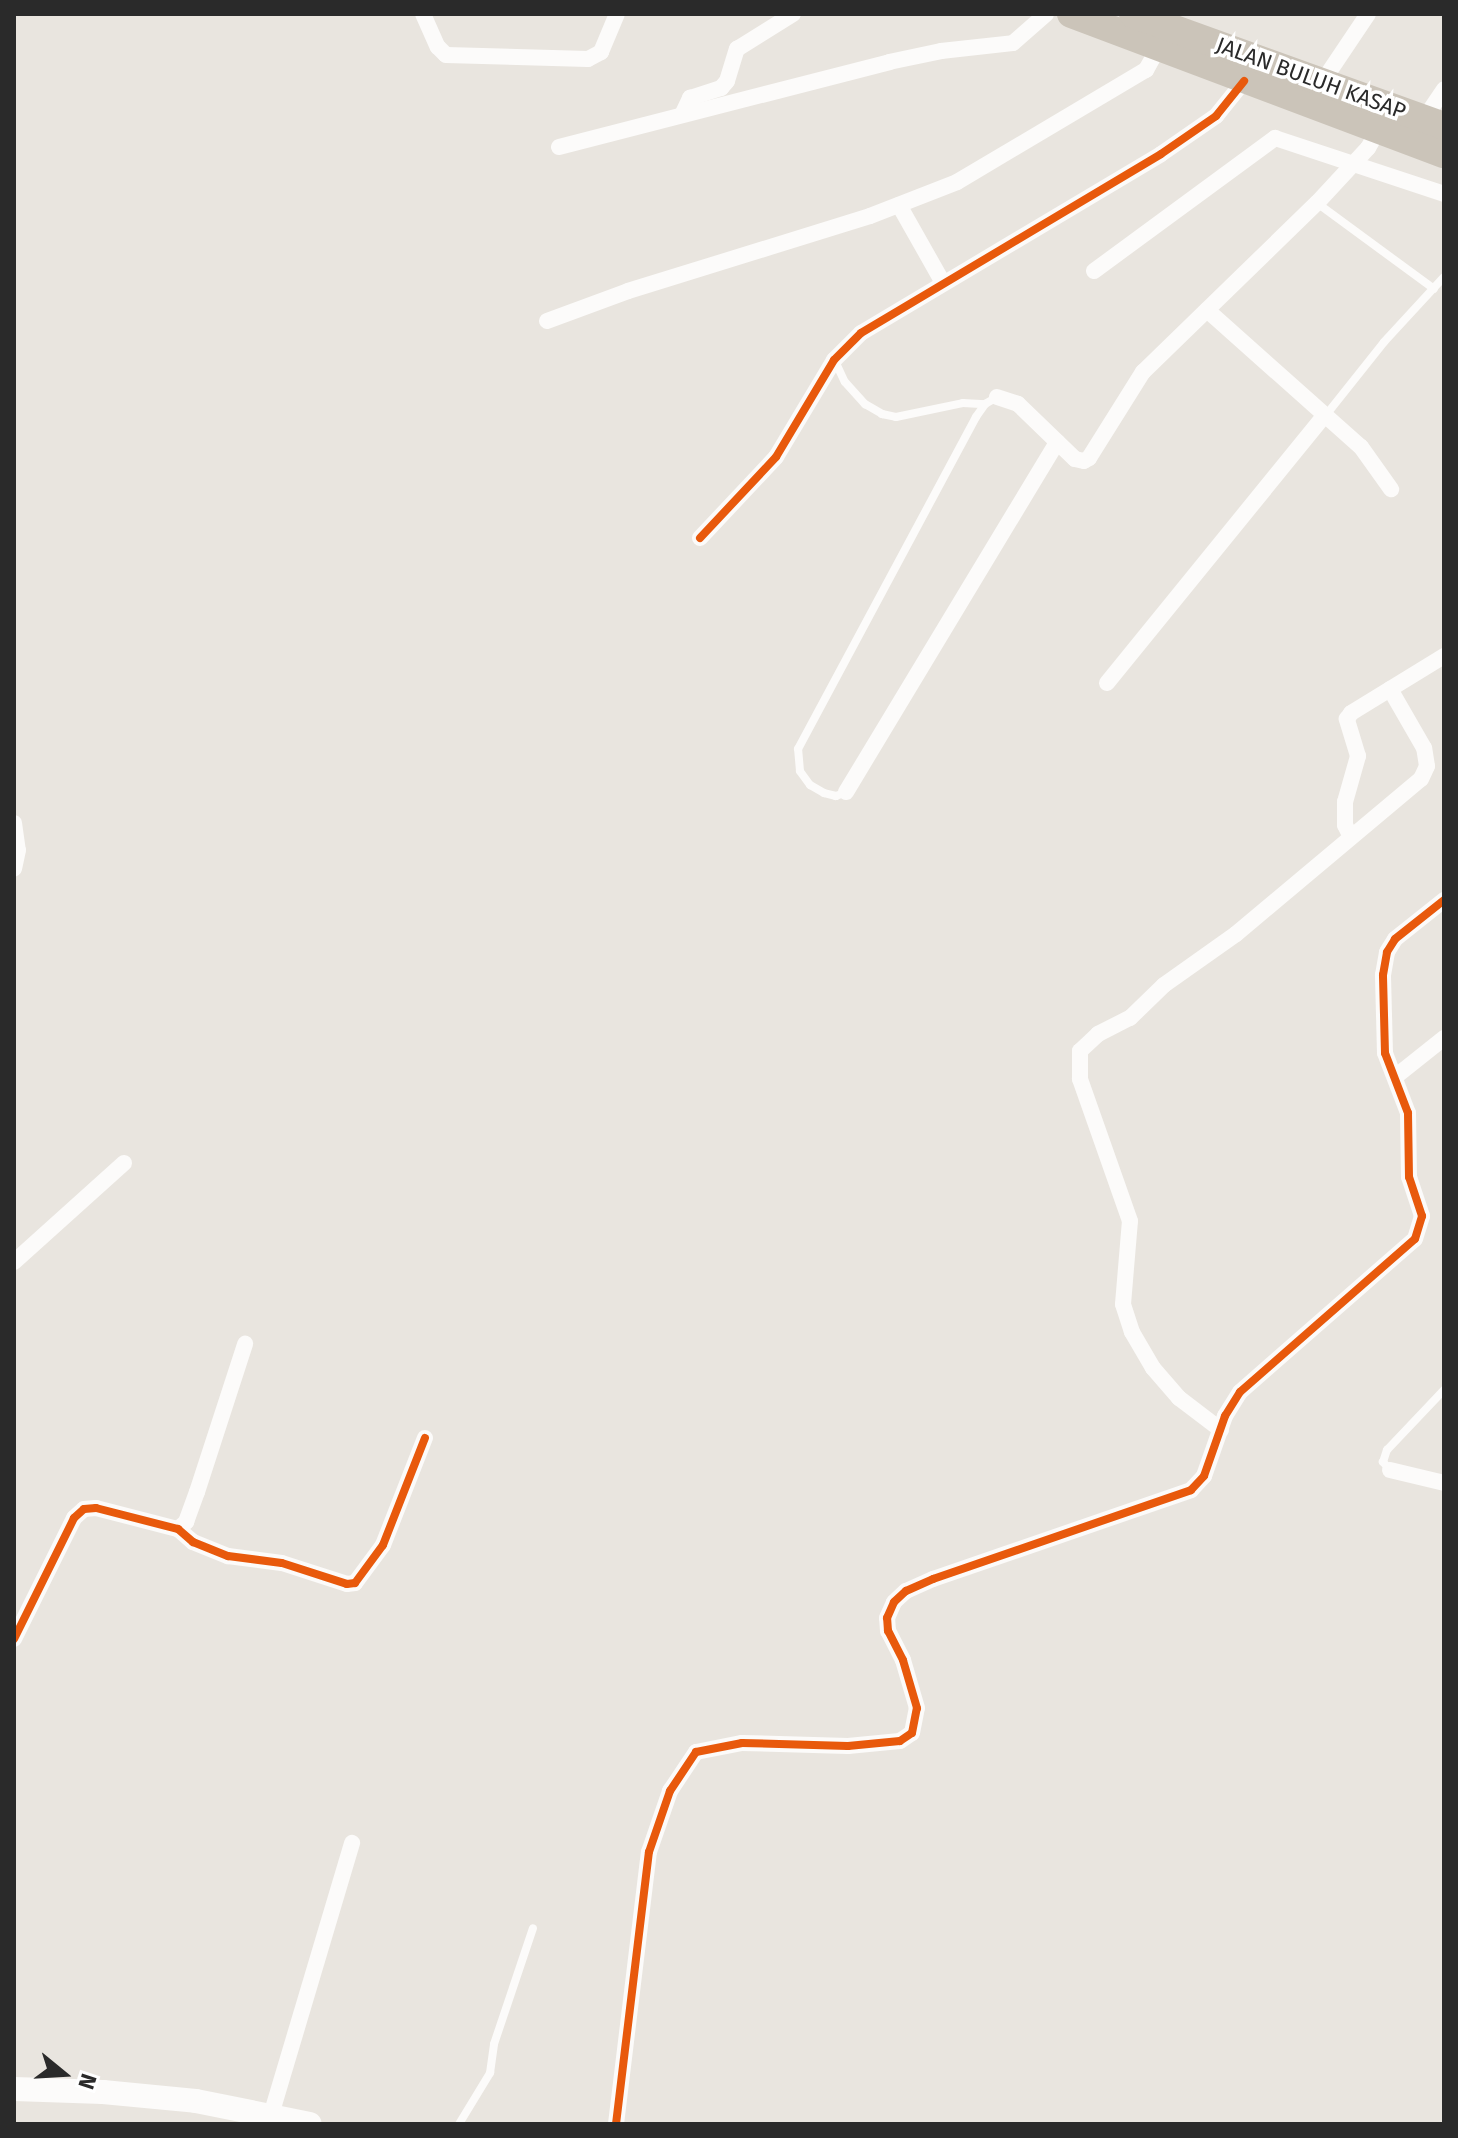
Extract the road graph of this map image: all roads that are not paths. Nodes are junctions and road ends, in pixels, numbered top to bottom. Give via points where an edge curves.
1 (423, 14) edge
2 (617, 14) edge
3 (793, 14) edge
4 (1046, 14) edge
5 (1071, 14) edge
6 (1133, 14) edge
7 (1368, 14) edge
8 (1172, 30) edge
9 (1244, 81) junction
10 (1323, 81) junction
11 (1444, 89) edge
12 (683, 113) junction
13 (1434, 122) edge
14 (1378, 131) junction
15 (559, 147) dead end
16 (1444, 154) edge
17 (1356, 162) junction
18 (1444, 194) edge
19 (1317, 203) junction
20 (899, 205) junction
21 (1094, 271) dead end
22 (1444, 277) edge
23 (942, 281) junction
24 (1434, 289) junction
25 (1207, 310) junction
26 (547, 321) dead end
27 (834, 360) junction
28 (991, 401) junction
29 (1325, 415) junction
30 (1057, 442) junction
31 (1391, 489) dead end
32 (700, 538) dead end
33 (1444, 656) edge
34 (1107, 683) dead end
35 (1390, 689) junction
36 (846, 792) joint
37 (14, 823) edge
38 (1350, 835) junction
39 (14, 869) edge
40 (1444, 900) edge
41 (1444, 1038) edge
42 (1395, 1077) junction
43 (124, 1163) dead end
44 (14, 1262) edge
45 (245, 1344) dead end
46 (1444, 1390) edge
47 (1221, 1430) junction
48 (425, 1438) dead end
49 (1390, 1470) joint
50 (1444, 1483) edge
51 (178, 1529) junction
52 (14, 1639) edge
53 (352, 1843) dead end
54 (533, 1928) dead end
55 (14, 2089) edge
56 (271, 2115) junction
57 (310, 2124) edge
58 (459, 2124) edge
59 (616, 2124) edge

1 - 2 street via 446,55 588,59 601,52
3 - 12 street via 737,49 727,81 690,98
4 - 12 street via 1013,43 941,51
5 - 8 highway, JALAN BULUH KASAP
6 - 8 highway, JALAN BULUH KASAP
7 - 10 street
8 - 9 highway, JALAN BULUH KASAP
8 - 10 highway, JALAN BULUH KASAP
8 - 20 street via 1146,70 957,182
9 - 14 highway, JALAN BULUH KASAP
9 - 23 street via 1216,116 1161,154
10 - 13 highway, JALAN BULUH KASAP
11 - 13 street
12 - 15 street
14 - 16 highway, JALAN BULUH KASAP
14 - 17 street
17 - 18 street
17 - 19 street
17 - 21 street via 1275,138
19 - 24 lane
19 - 25 street
20 - 23 street
20 - 26 street
22 - 24 lane
23 - 27 street via 861,333
24 - 29 lane
25 - 29 street
25 - 30 street via 1133,385 1089,458 1075,459
27 - 28 lane via 845,382 882,414 896,417
27 - 32 street via 776,457
28 - 30 street via 1018,404
28 - 36 lane via 798,749 800,771 810,785 836,796
29 - 31 street via 1361,447
29 - 34 street
30 - 36 street
33 - 35 street
35 - 38 street via 1347,719 1358,756 1345,802
35 - 38 street via 1424,748 1425,773
37 - 39 street
38 - 47 street via 1236,934 1080,1051 1080,1079 1130,1221 1123,1304 1132,1332 1179,1398
40 - 42 street via 1395,939 1387,952 1383,1040
41 - 42 street
42 - 47 street via 1410,1122 1409,1177 1422,1216 1415,1239 1240,1392
43 - 44 street
45 - 51 street via 190,1512
46 - 49 lane via 1387,1450 1383,1462
47 - 59 street via 1204,1476 1191,1490 933,1579 894,1602 888,1631 917,1708 912,1733 900,1741 848,1746 742,1743 696,1752 659,1817 649,1852
48 - 51 street via 383,1545 355,1583 282,1563 228,1556 193,1542
49 - 50 street
51 - 52 street via 84,1509 63,1539
53 - 56 street
54 - 58 lane via 494,2044 490,2073
55 - 56 main road via 196,2101
56 - 57 main road

